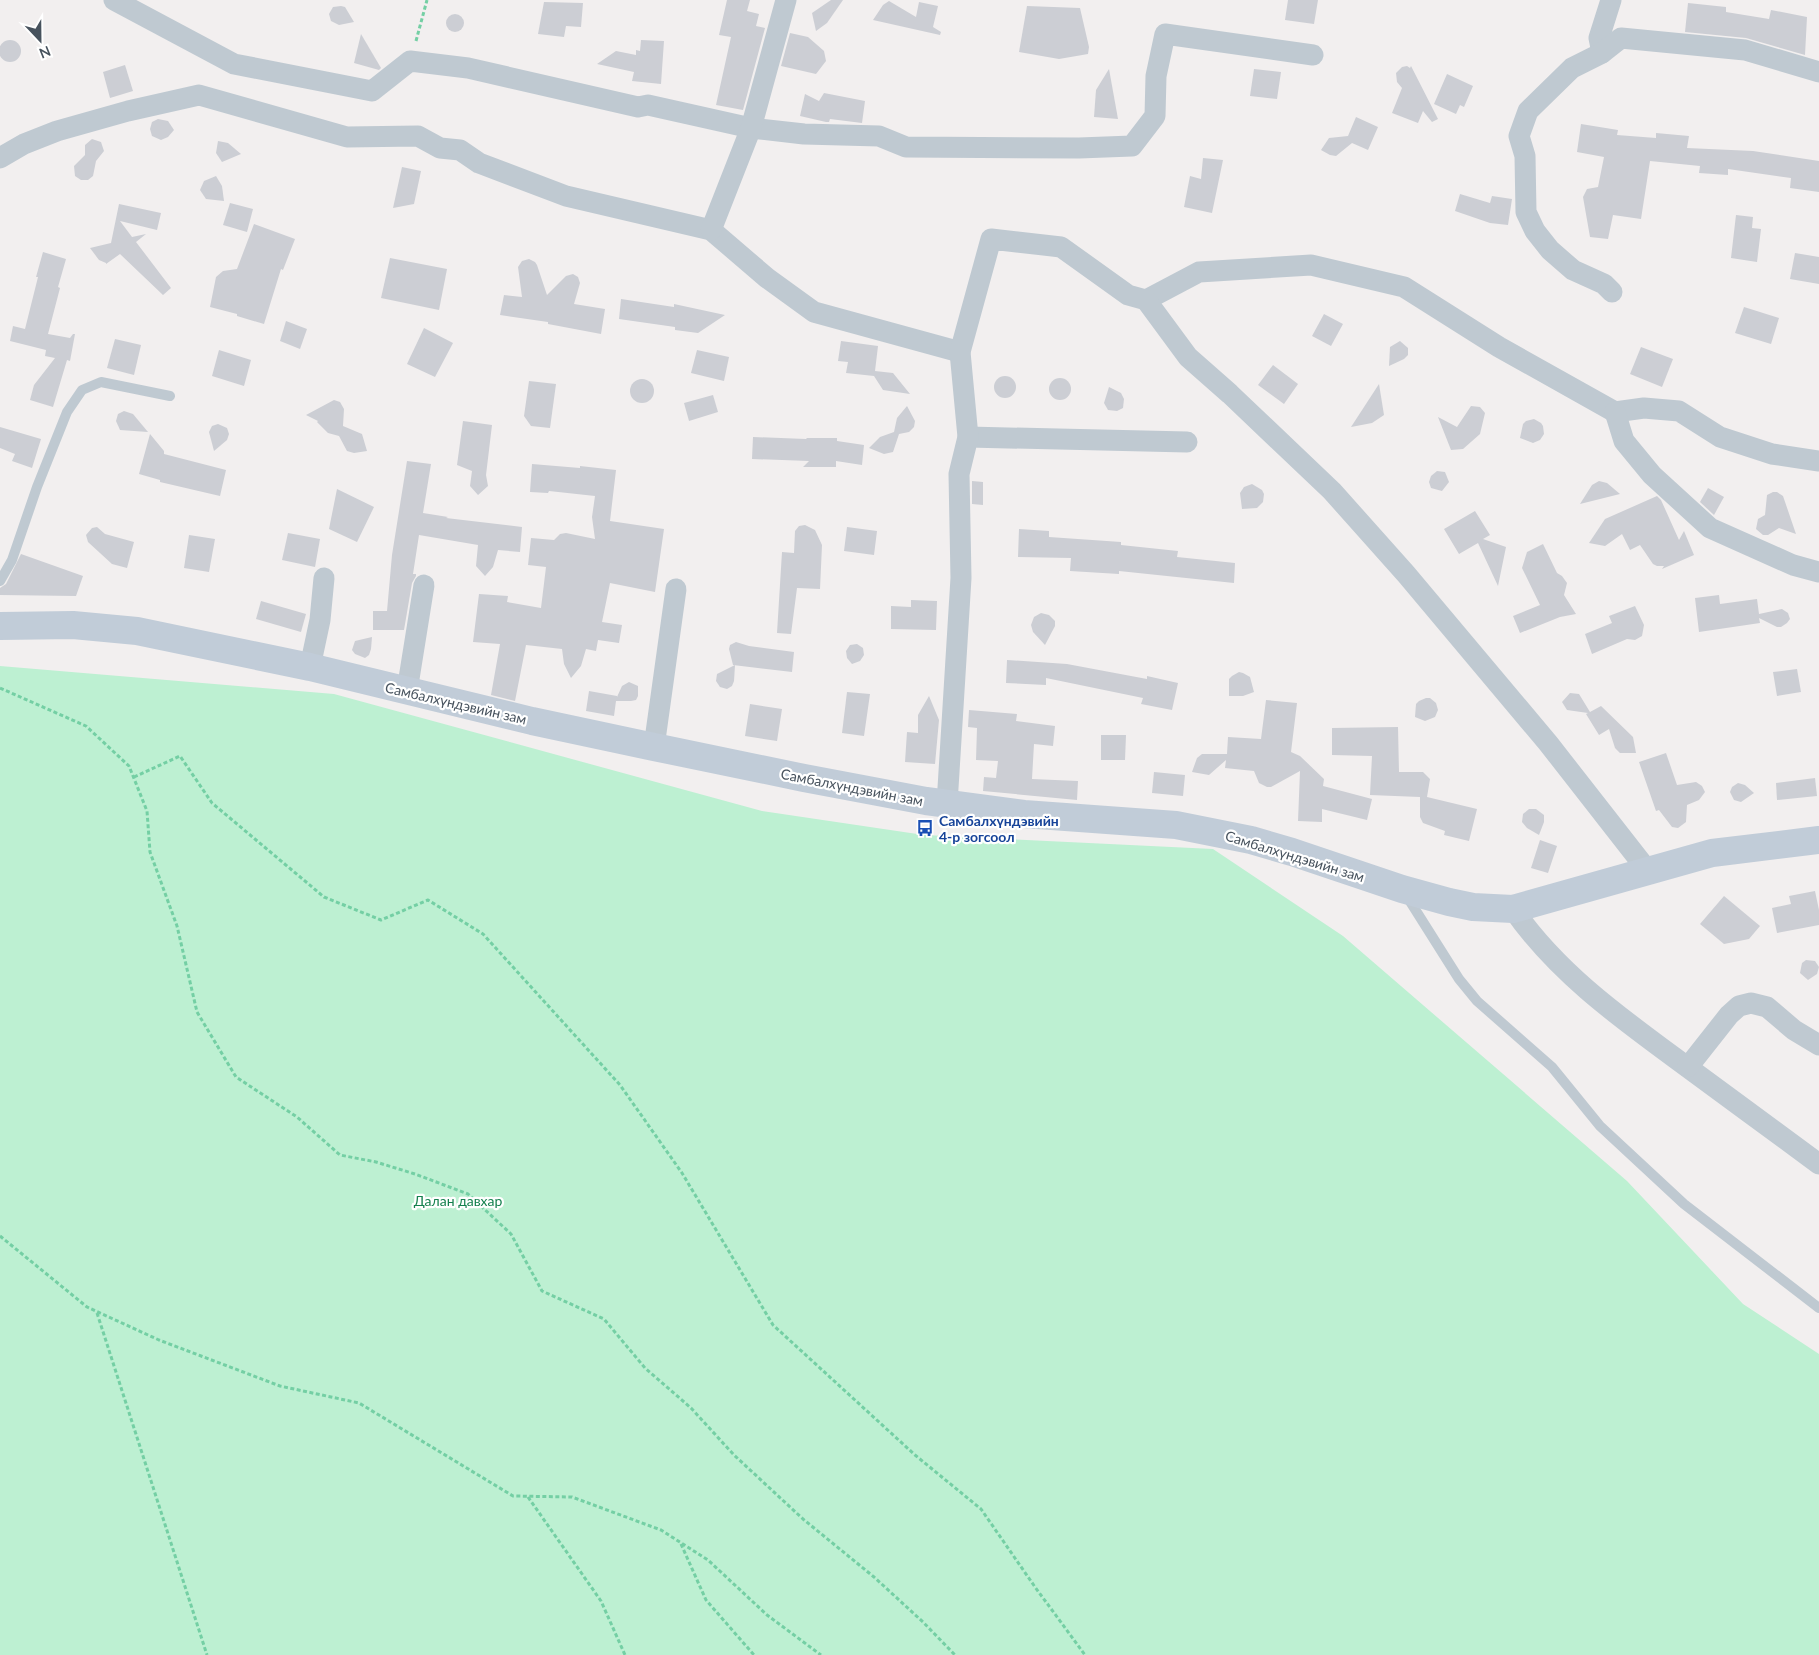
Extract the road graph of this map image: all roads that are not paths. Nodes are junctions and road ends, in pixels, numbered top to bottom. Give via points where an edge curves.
1 (114, 0) edge
2 (786, 0) edge
3 (1611, 0) edge
4 (1602, 53) junction
5 (1313, 55) dead end
6 (1819, 72) edge
7 (751, 128) junction
8 (0, 158) edge
9 (711, 230) junction
10 (1612, 292) dead end
11 (1146, 300) junction
12 (960, 352) junction
13 (170, 396) dead end
14 (1615, 412) junction
15 (968, 437) junction
16 (1187, 442) dead end
17 (1819, 461) edge
18 (1819, 572) edge
19 (324, 578) dead end
20 (0, 581) edge
21 (424, 585) dead end
22 (676, 589) dead end
23 (0, 626) edge
24 (310, 667) junction
25 (407, 691) junction
26 (654, 747) junction
27 (947, 804) junction
28 (1819, 840) edge
29 (1648, 871) junction
30 (1402, 889) junction
31 (1512, 909) junction
32 (1819, 1046) edge
33 (1688, 1068) junction
34 (1819, 1164) edge
35 (1819, 1308) edge

1 - 7 street via 234,64 372,91 410,61 468,68 638,107 648,105
2 - 7 street
3 - 4 street via 1599,38
4 - 6 street via 1621,38 1745,50
4 - 10 street via 1572,68 1528,111 1519,136 1525,156 1526,212 1535,231 1550,250 1573,270 1604,284
5 - 7 street via 1165,34 1156,76 1155,116 1132,146 906,148 879,136 804,134
7 - 9 street
8 - 9 street via 57,131 128,110 198,95 347,137 418,136 440,148 460,150 479,163 566,196
9 - 12 street via 767,278 814,312
11 - 12 street via 1128,295 1061,247 991,239
11 - 14 street via 1199,272 1311,265 1404,287 1499,347
11 - 29 street via 1188,357 1332,491 1406,574 1548,743
12 - 15 street
13 - 20 lane via 101,382 82,390 67,412 12,560
14 - 17 street via 1644,408 1679,411 1720,437 1772,454
14 - 18 street via 1624,441 1652,475 1710,528 1793,565
15 - 16 street
15 - 27 street via 959,474 961,578
19 - 24 street via 320,620
21 - 25 street
22 - 26 street
23 - 24 street, Самбалхүндэвийн зам via 73,625 137,631
24 - 25 street, Самбалхүндэвийн зам
25 - 26 street, Самбалхүндэвийн зам
26 - 27 street, Самбалхүндэвийн зам
27 - 30 street, Самбалхүндэвийн зам via 1200,829 1292,852
28 - 29 street, Самбалхүндэвийн зам via 1719,852
29 - 31 street, Самбалхүндэвийн зам
30 - 31 street, Самбалхүндэвийн зам via 1473,906
30 - 35 lane via 1471,994 1552,1067 1600,1126 1684,1204
31 - 33 street via 1554,960 1616,1015
32 - 33 street via 1767,1007 1751,1002 1739,1006 1729,1015
33 - 34 street

